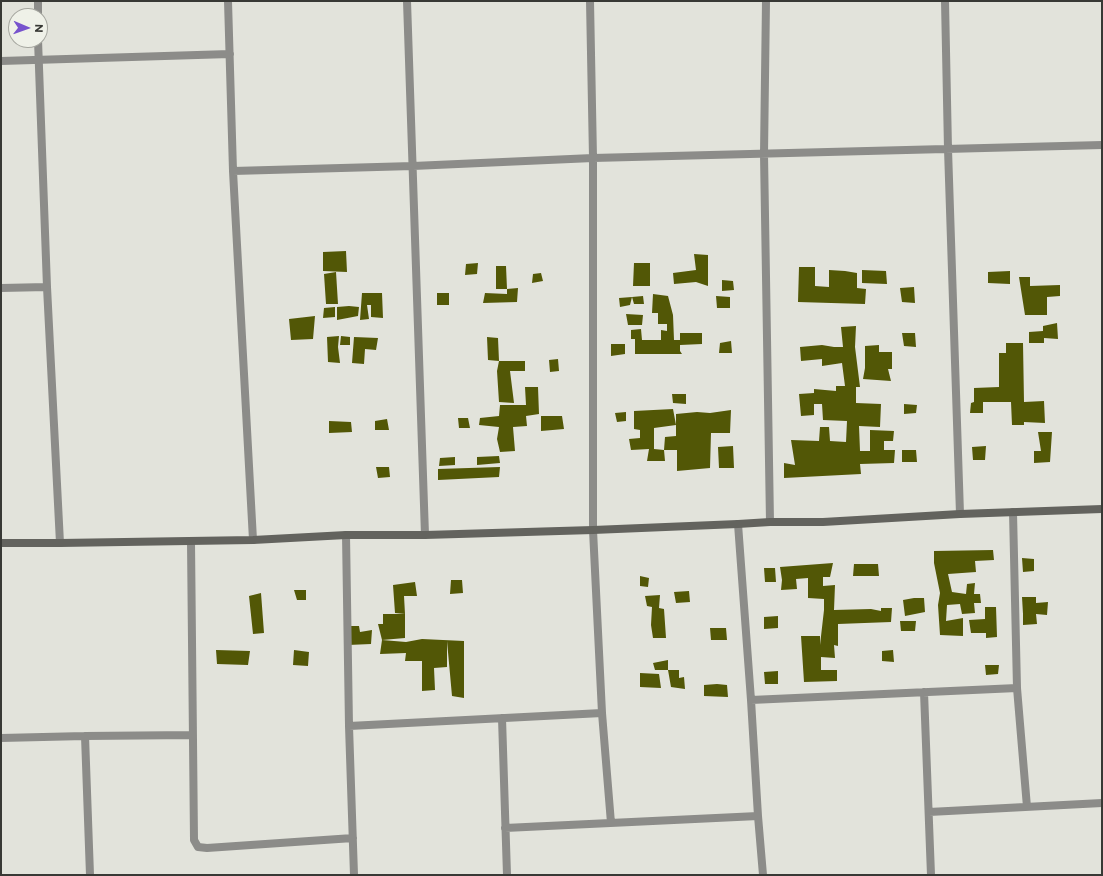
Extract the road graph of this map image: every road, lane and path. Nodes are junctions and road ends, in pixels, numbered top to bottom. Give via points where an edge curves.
1 (228, 1) edge
2 (407, 1) edge
3 (590, 1) edge
4 (766, 1) edge
5 (945, 1) edge
6 (38, 48) edge
7 (230, 54) junction
8 (1, 61) edge
9 (38, 61) junction
10 (1102, 145) edge
11 (948, 149) junction
12 (764, 154) junction
13 (593, 158) junction
14 (413, 166) junction
15 (233, 170) junction
16 (47, 287) junction
17 (1, 288) edge
18 (1102, 509) edge
19 (1013, 512) junction
20 (960, 514) junction
21 (770, 522) junction
22 (738, 524) junction
23 (593, 530) junction
24 (346, 535) junction
25 (425, 535) junction
26 (253, 540) junction
27 (191, 542) junction
28 (1, 543) edge
29 (60, 543) junction
30 (1017, 688) junction
31 (924, 692) junction
32 (752, 700) junction
33 (602, 713) junction
34 (502, 718) junction
35 (349, 726) junction
36 (193, 735) junction
37 (84, 736) junction
38 (1, 738) edge
39 (1102, 803) edge
40 (1027, 807) junction
41 (929, 812) junction
42 (758, 816) junction
43 (611, 823) junction
44 (506, 828) junction
45 (353, 838) junction
46 (90, 875) edge
47 (354, 875) edge
48 (507, 875) edge
49 (764, 875) edge
50 (931, 875) edge

1 - 7 street
2 - 14 street
3 - 13 street
4 - 12 street
5 - 11 street
6 - 9 street
7 - 9 street
7 - 15 street
8 - 9 street
9 - 16 street
10 - 11 street
11 - 12 street
11 - 20 street
12 - 13 street
12 - 21 street
13 - 14 street
13 - 23 street
14 - 15 street
14 - 25 street
15 - 26 street
16 - 17 street
16 - 29 street
18 - 19 main road
19 - 20 main road
19 - 30 street
20 - 21 main road via 823,522
21 - 22 main road
22 - 23 main road
22 - 32 street
23 - 25 main road
23 - 33 street
24 - 25 main road
24 - 26 main road
24 - 35 street
26 - 27 main road
27 - 29 main road
27 - 36 street
28 - 29 main road
30 - 31 street
30 - 40 street
31 - 32 street
31 - 41 street
32 - 42 street
33 - 34 street
33 - 43 street
34 - 35 street
34 - 44 street
35 - 45 street
36 - 37 street
36 - 45 street via 194,840 198,847
37 - 38 street
37 - 46 street
39 - 40 street
40 - 41 street
41 - 50 street
42 - 43 street
42 - 49 street
43 - 44 street
44 - 48 street
45 - 47 street

